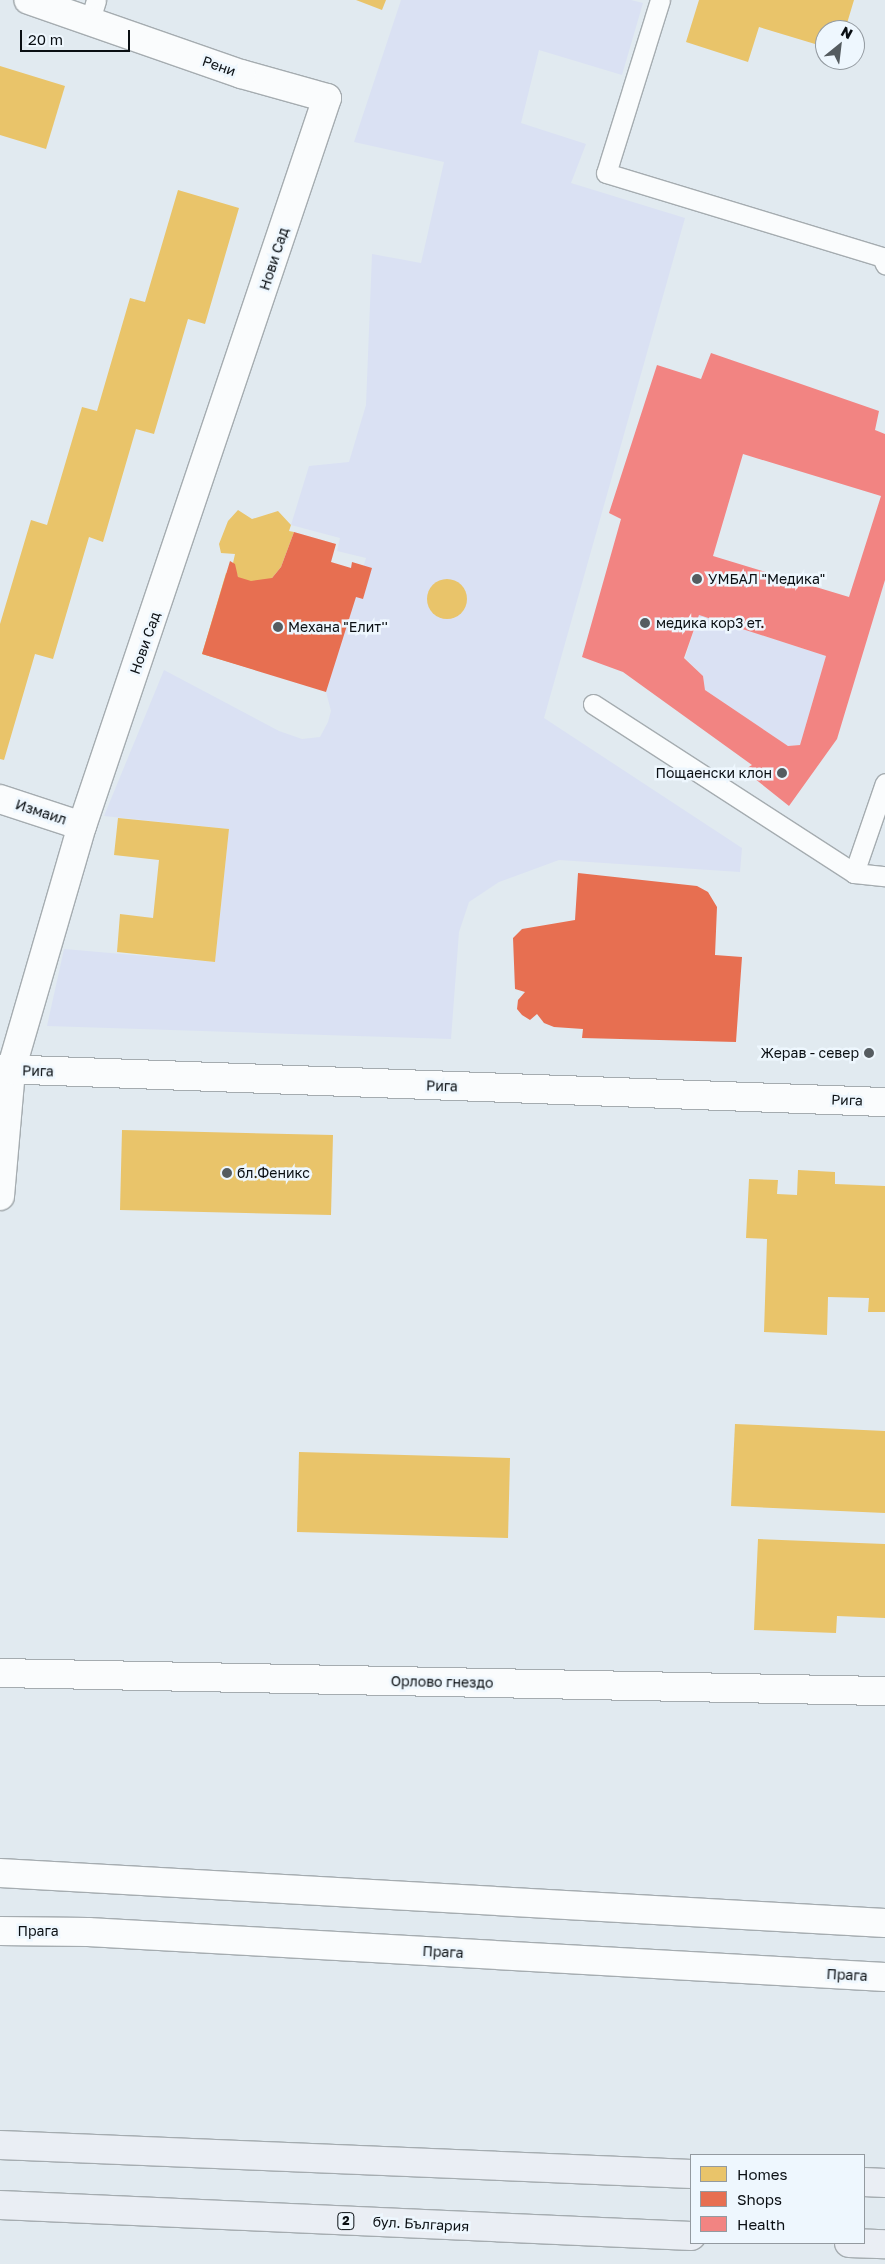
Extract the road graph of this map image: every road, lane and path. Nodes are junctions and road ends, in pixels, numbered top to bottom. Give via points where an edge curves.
1 (28, 0) edge
2 (660, 0) edge
3 (93, 10) edge
4 (327, 98) joint
5 (885, 264) edge
6 (593, 704) dead end
7 (885, 783) edge
8 (0, 799) edge
9 (82, 826) junction
10 (854, 873) junction
11 (885, 876) edge
12 (6, 1070) edge
13 (885, 1102) edge
14 (0, 1196) edge
15 (0, 1673) edge
16 (885, 1691) edge
17 (0, 1873) edge
18 (885, 1922) edge
19 (0, 1931) edge
20 (885, 1977) edge
21 (0, 2145) edge
22 (690, 2174) edge
23 (865, 2182) edge
24 (885, 2183) edge
25 (0, 2205) edge
26 (690, 2236) edge
27 (865, 2243) edge
28 (885, 2244) edge

1 - 3 street, Рени
2 - 5 lane via 606,173 882,257
3 - 4 street, Рени via 241,74
4 - 9 street, Нови Сад
6 - 10 lane
7 - 10 lane
8 - 9 street, Измаил
9 - 12 street, Нови Сад
10 - 11 lane
12 - 13 street, Рига
12 - 14 street, Нови Сад
15 - 16 street, Орлово гнездо
17 - 18 street
19 - 20 street, Прага via 98,1932
21 - 22 highway
23 - 24 highway
25 - 26 highway, бул. България / 2
27 - 28 highway

